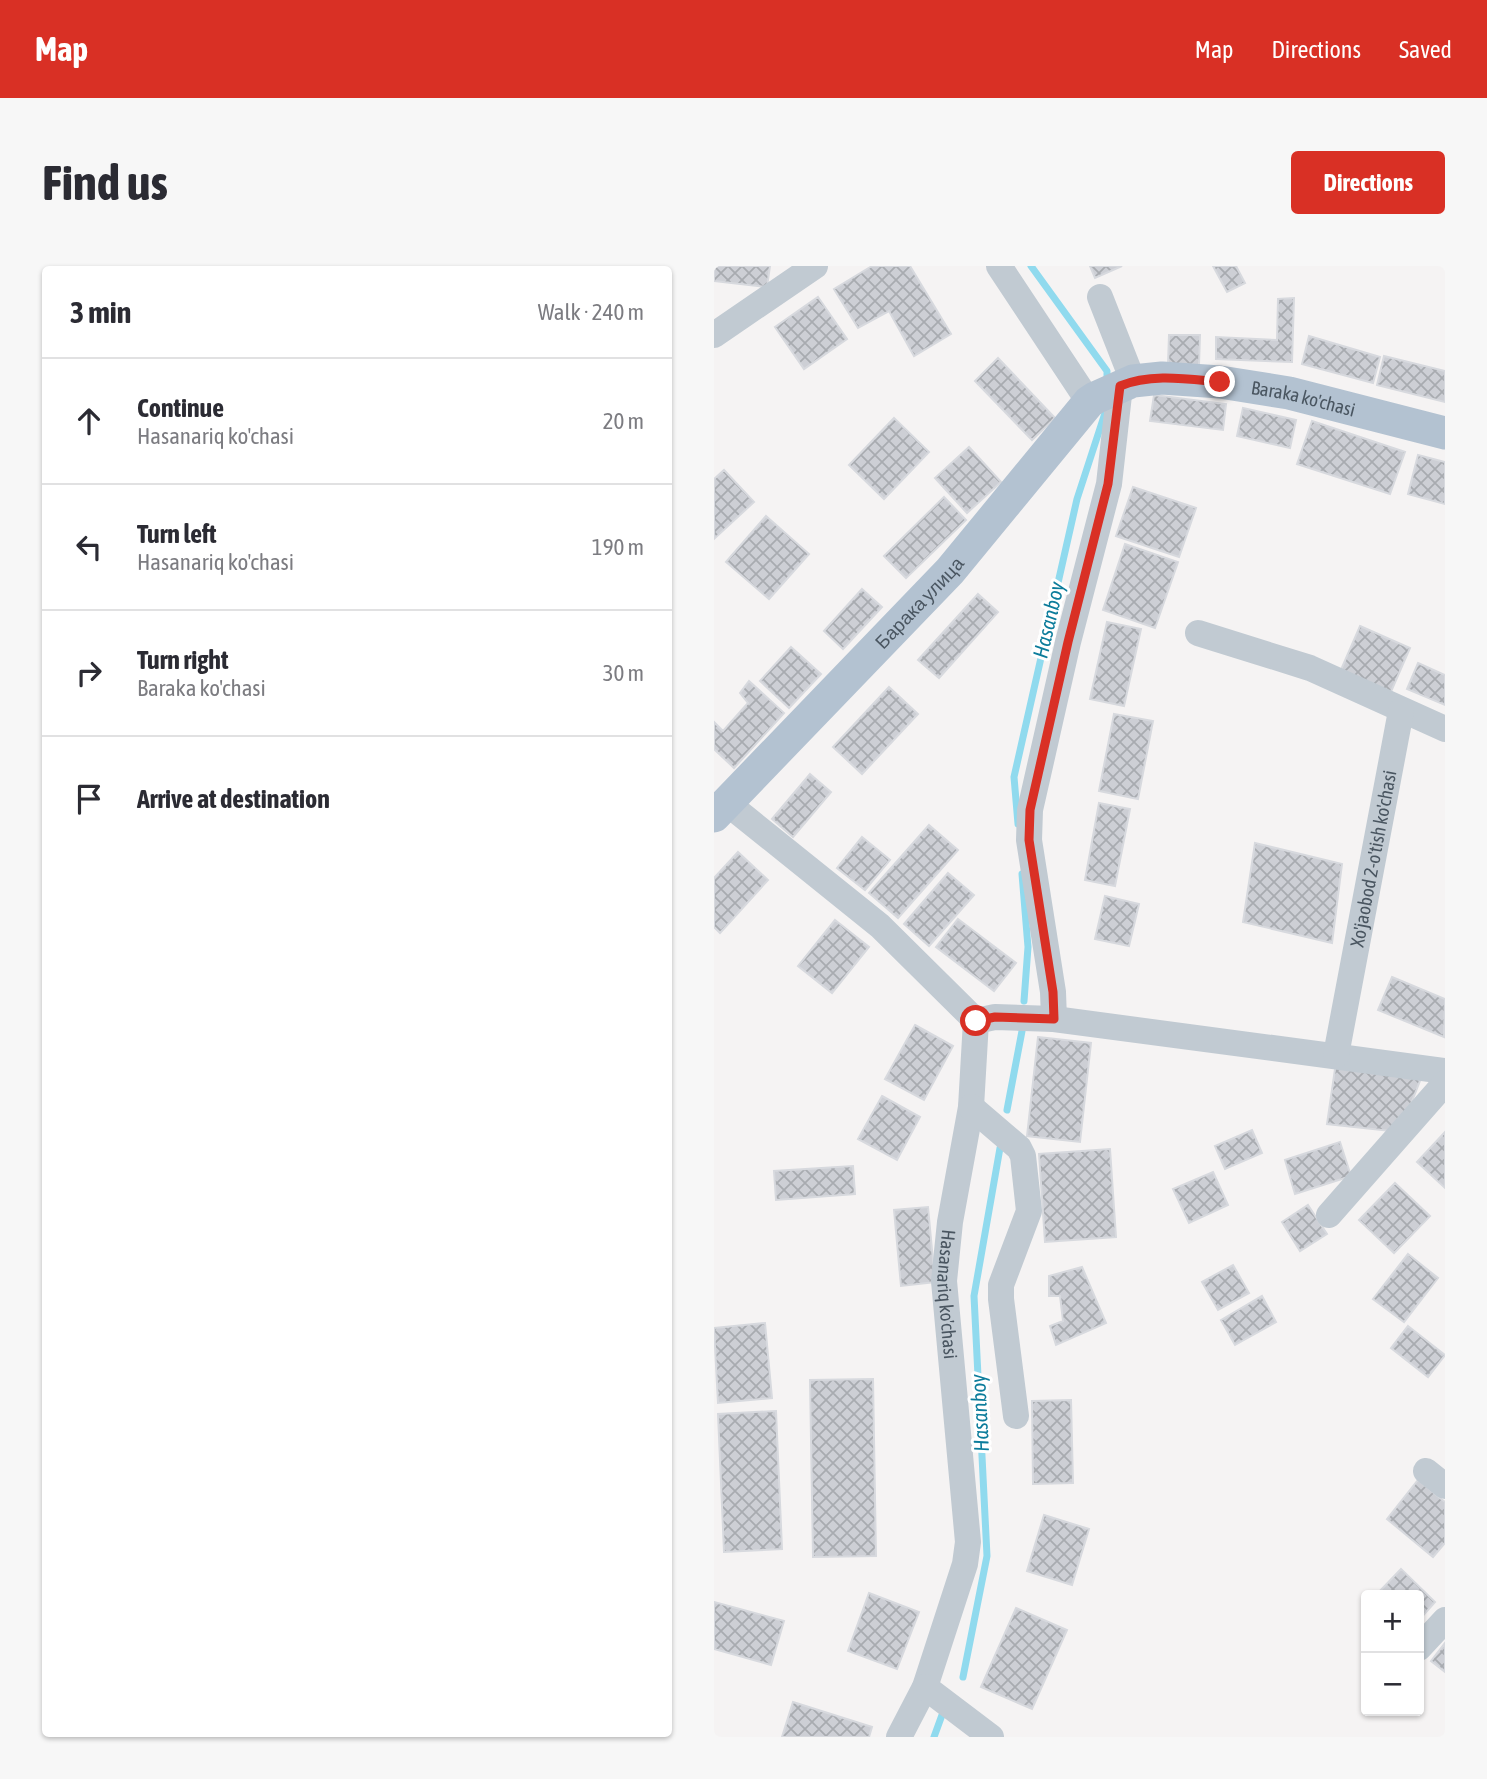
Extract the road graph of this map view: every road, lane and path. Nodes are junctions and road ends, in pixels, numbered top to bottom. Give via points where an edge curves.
1 (815, 266) edge
2 (999, 266) edge
3 (1100, 297) dead end
4 (714, 335) edge
5 (1109, 392) junction
6 (1445, 433) edge
7 (1198, 633) dead end
8 (1401, 710) junction
9 (1445, 729) edge
10 (720, 810) edge
11 (1054, 1019) junction
12 (976, 1021) junction
13 (1336, 1055) junction
14 (1445, 1071) edge
15 (1445, 1083) edge
16 (971, 1107) junction
17 (1329, 1215) dead end
18 (1016, 1416) dead end
19 (1445, 1620) edge
20 (1424, 1643) edge
21 (925, 1687) junction
22 (983, 1734) edge
23 (900, 1737) edge

1 - 4 street
2 - 5 street
3 - 5 street
5 - 6 main road, Baraka ko'chasi via 1162,378 1191,379 1275,391
5 - 10 main road, Барака улица via 950,571
5 - 11 street via 1108,484 1030,810 1029,840
7 - 8 street via 1310,668
8 - 9 street
8 - 13 street, Xo'jaobod 2-o'tish ko'chasi
10 - 12 street via 880,926
11 - 12 street via 995,1017
11 - 13 street
12 - 16 street, Hasanariq ko'chasi
13 - 14 street
15 - 17 street
16 - 18 street via 1023,1156 1029,1211 1001,1284
16 - 21 street, Hasanariq ko'chasi via 944,1281 968,1542
19 - 20 street
21 - 22 street
21 - 23 street, Hasanariq ko'chasi

